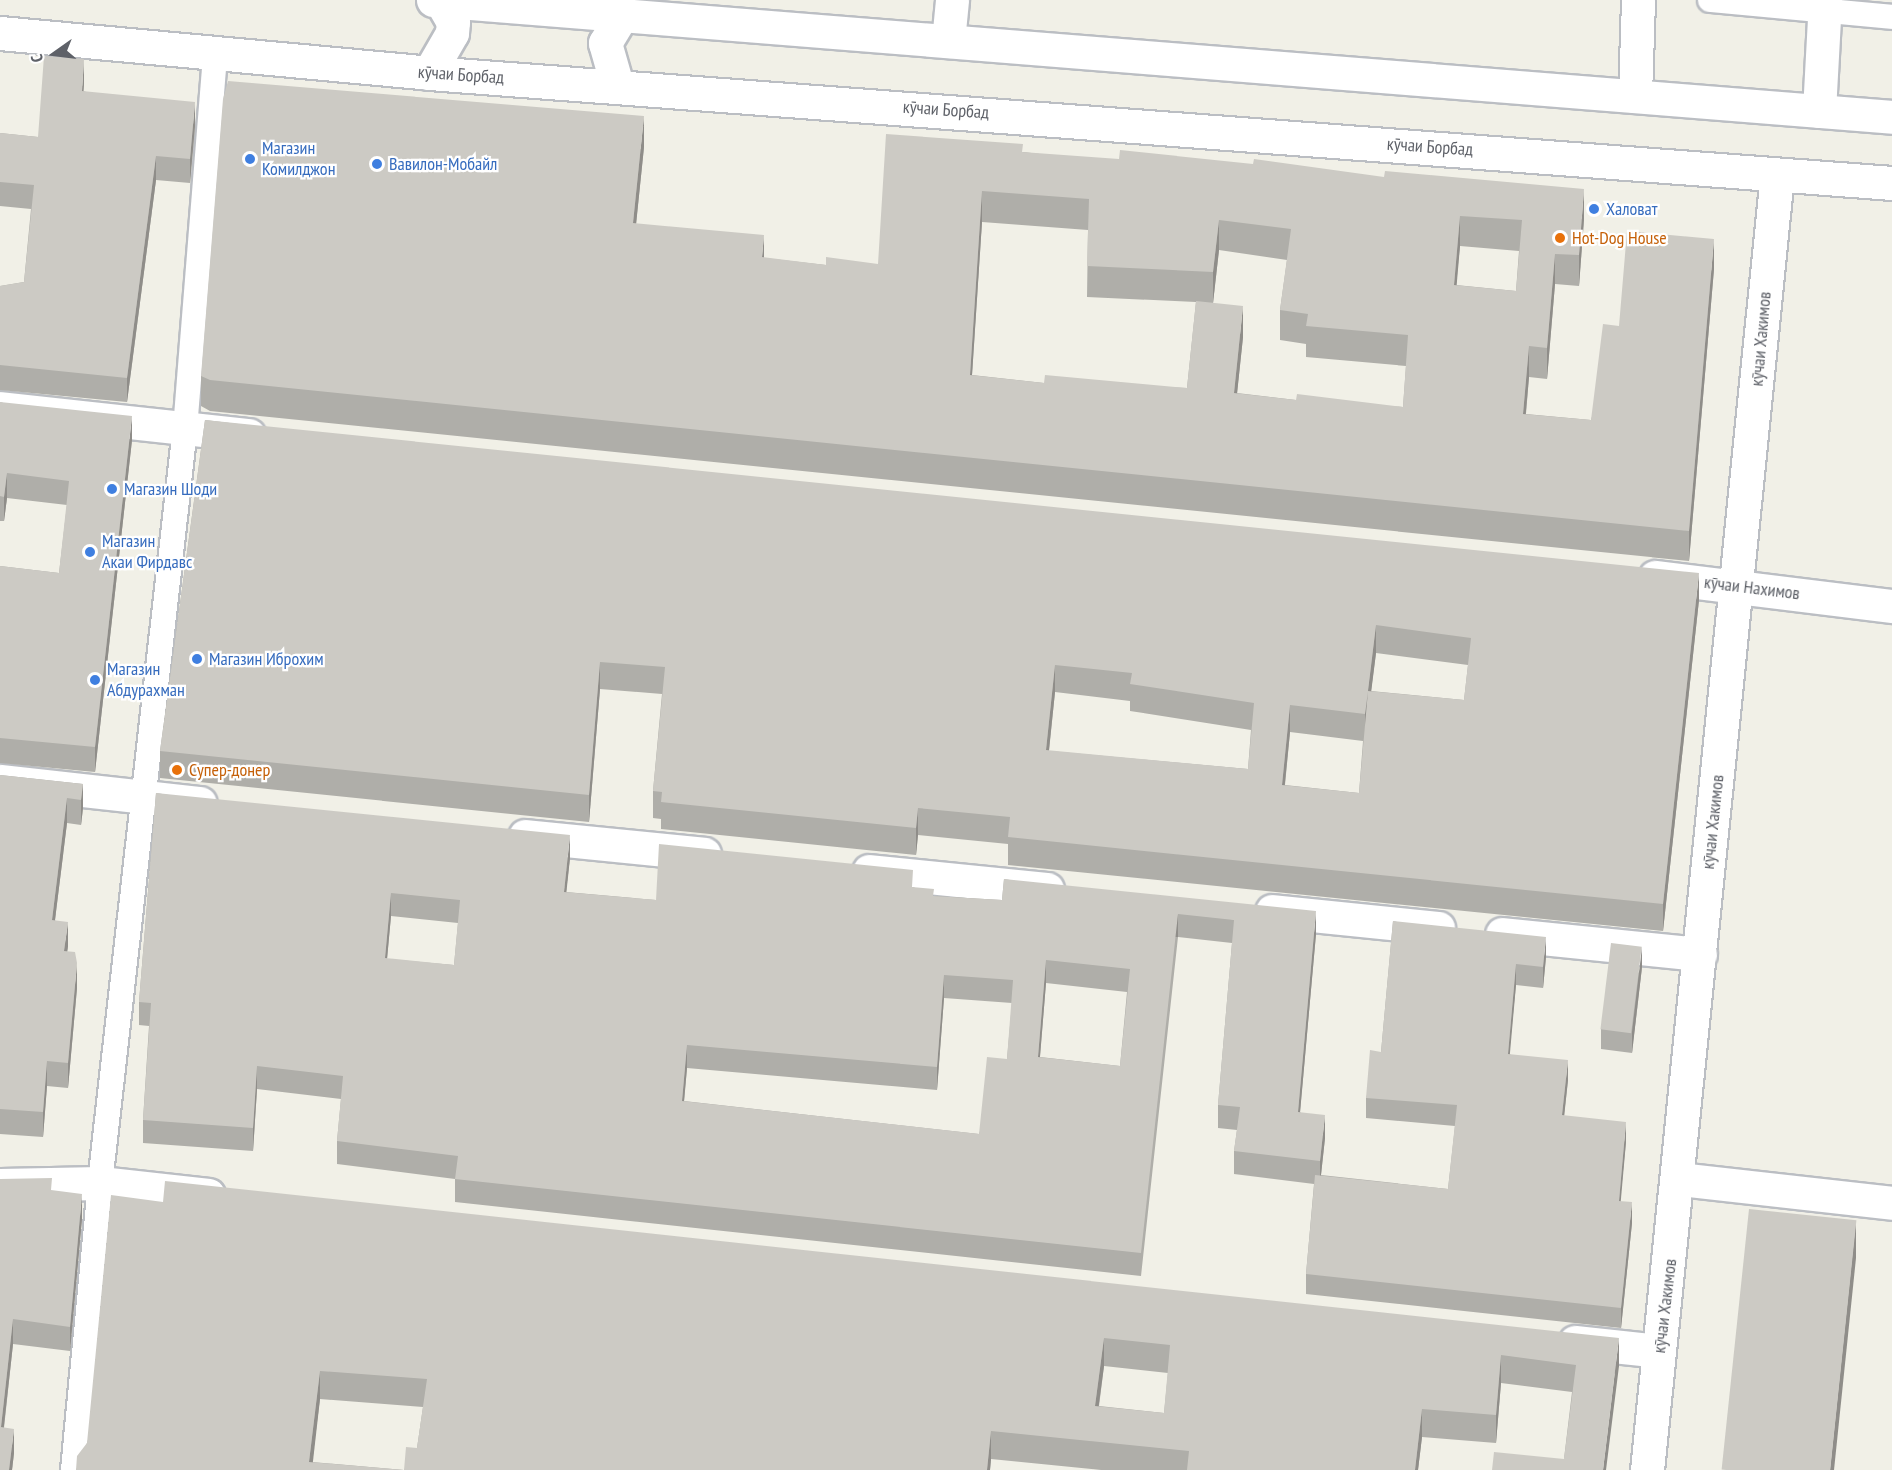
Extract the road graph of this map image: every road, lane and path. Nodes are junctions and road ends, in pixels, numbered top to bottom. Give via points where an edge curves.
1 (952, 0) edge
2 (1638, 0) edge
3 (1710, 0) edge
4 (437, 1) edge
5 (1825, 5) edge
6 (621, 16) junction
7 (1892, 17) edge
8 (0, 33) edge
9 (948, 41) junction
10 (215, 55) junction
11 (429, 73) junction
12 (617, 85) junction
13 (1635, 96) junction
14 (1819, 111) junction
15 (1892, 117) edge
16 (1777, 175) junction
17 (1892, 183) edge
18 (0, 408) edge
19 (185, 429) junction
20 (280, 438) edge
21 (1619, 573) edge
22 (1738, 585) junction
23 (1892, 606) edge
24 (0, 781) edge
25 (141, 797) junction
26 (237, 807) edge
27 (498, 833) edge
28 (736, 857) edge
29 (831, 867) edge
30 (1081, 892) edge
31 (1236, 908) edge
32 (1700, 954) junction
33 (1679, 1179) junction
34 (100, 1183) junction
35 (0, 1185) edge
36 (243, 1199) edge
37 (1892, 1203) edge
38 (1540, 1338) edge
39 (1659, 1351) junction
40 (73, 1470) edge
41 (1647, 1470) edge

1 - 9 street
2 - 13 street
3 - 5 lane
4 - 6 street
4 - 11 street via 453,22 452,33
5 - 7 lane
5 - 14 street
6 - 9 street
6 - 12 street via 605,43
8 - 10 street, кӯчаи Борбад
9 - 13 street
10 - 11 street, кӯчаи Борбад
10 - 19 lane
11 - 12 street, кӯчаи Борбад
12 - 16 street, кӯчаи Борбад
13 - 14 street
14 - 15 street
16 - 17 street, кӯчаи Борбад
16 - 22 street, кӯчаи Хакимов
18 - 19 street
19 - 20 street
19 - 25 lane
21 - 22 street, кӯчаи Нахимов
22 - 23 street, кӯчаи Нахимов
22 - 32 street, кӯчаи Хакимов
24 - 25 street
25 - 26 street
25 - 34 lane
27 - 28 street
29 - 30 street
31 - 32 street
32 - 33 street, кӯчаи Хакимов
33 - 37 street
33 - 39 street, кӯчаи Хакимов
34 - 35 street
34 - 36 street
34 - 40 lane
38 - 39 street
39 - 41 street, кӯчаи Хакимов

